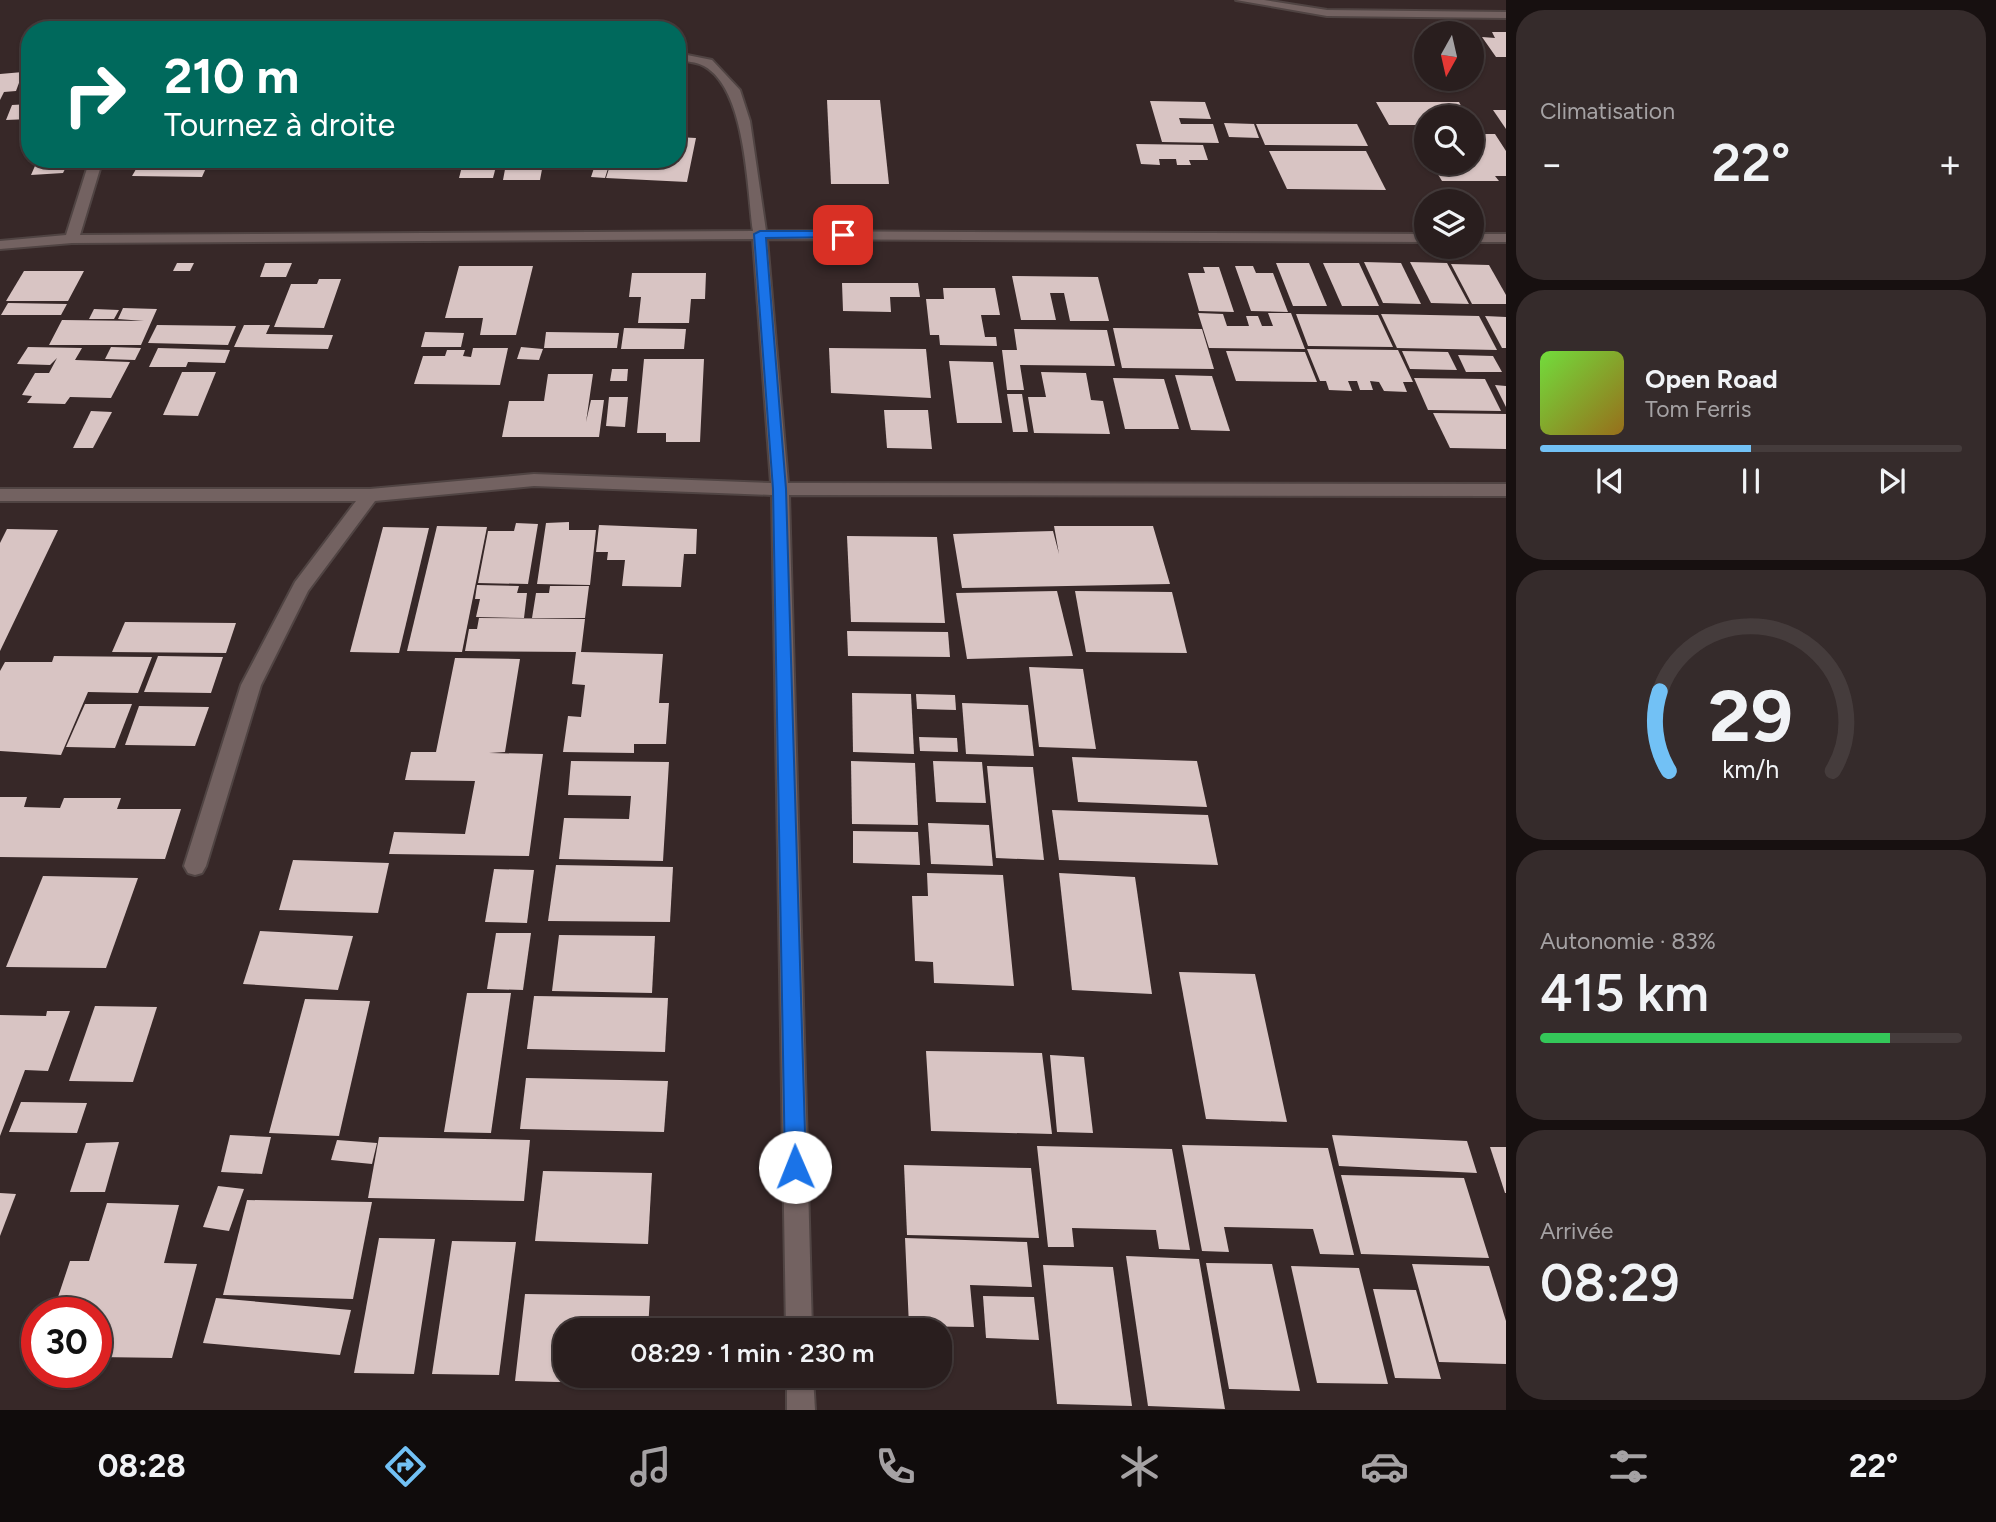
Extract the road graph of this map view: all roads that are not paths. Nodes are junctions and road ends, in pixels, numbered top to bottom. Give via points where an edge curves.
1 (1242, 0) edge
2 (1506, 15) edge
3 (686, 58) edge
4 (94, 168) edge
5 (760, 234) junction
6 (1414, 238) edge
7 (1484, 238) edge
8 (1506, 238) edge
9 (72, 239) junction
10 (0, 245) edge
11 (779, 489) junction
12 (1506, 490) edge
13 (0, 495) edge
14 (370, 495) junction
15 (195, 866) dead end
16 (799, 1318) edge
17 (800, 1388) edge
18 (801, 1410) edge

1 - 2 street via 1327,13
3 - 5 street via 708,63 734,90 744,121
4 - 9 street
5 - 6 street
5 - 9 street
5 - 11 street
7 - 8 street
9 - 10 street
11 - 12 street
11 - 14 street via 534,480
11 - 16 street
13 - 14 street
14 - 15 street via 301,587 251,685
17 - 18 street

